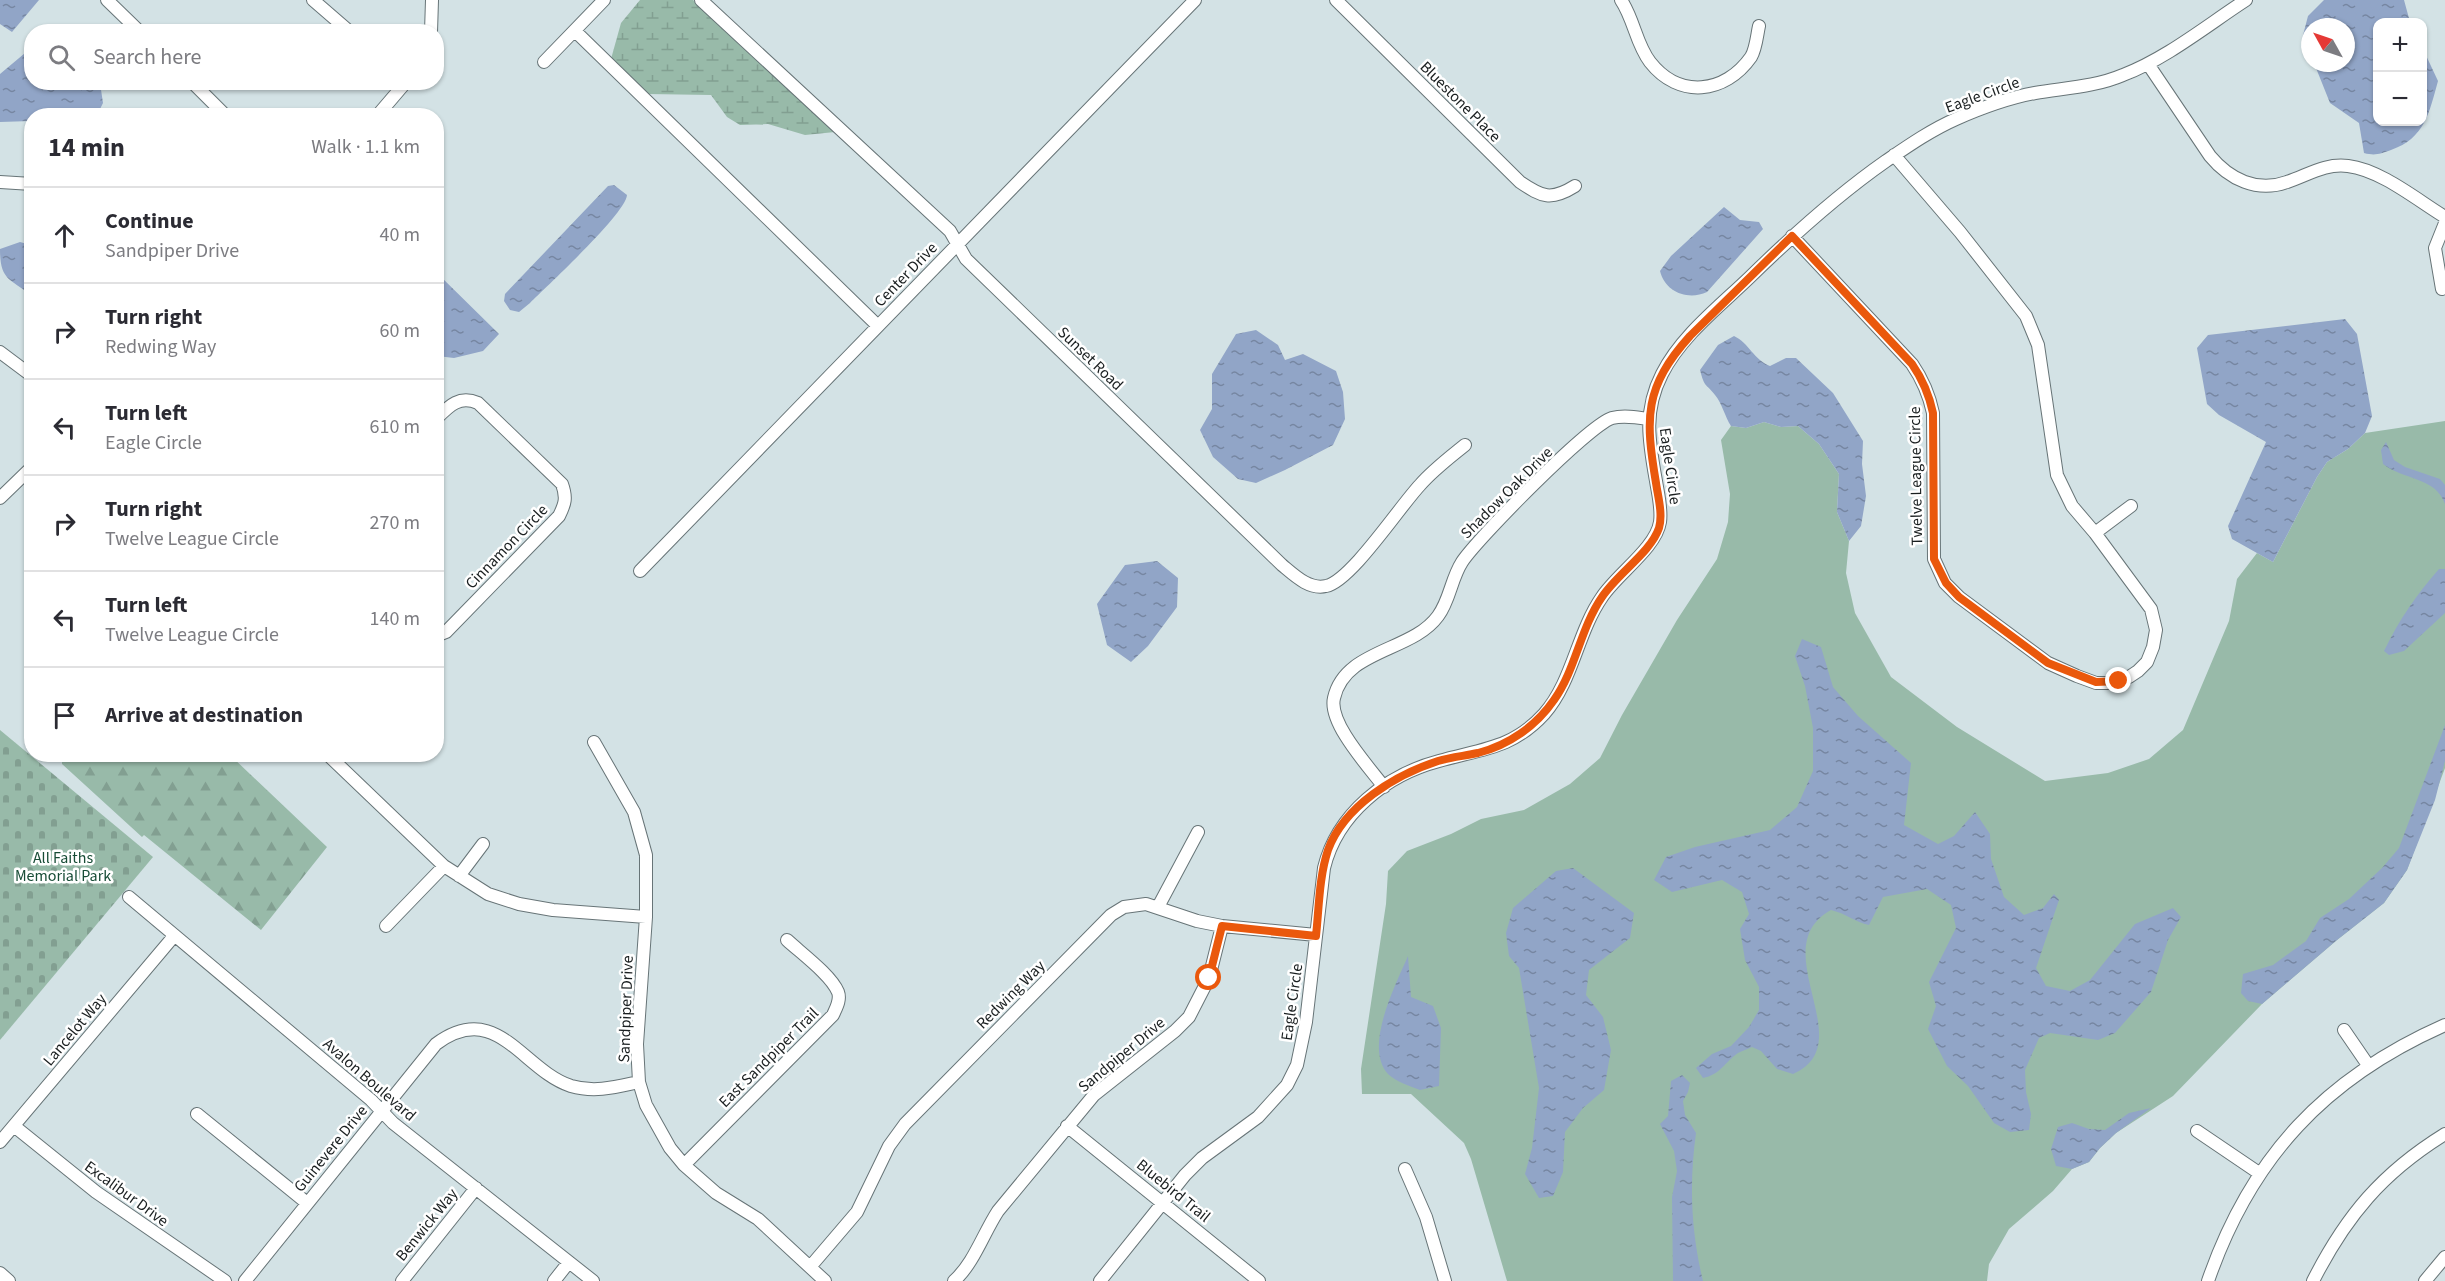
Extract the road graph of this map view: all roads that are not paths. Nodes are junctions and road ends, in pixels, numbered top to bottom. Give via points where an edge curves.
1 (107, 0) edge
2 (313, 0) edge
3 (432, 0) edge
4 (604, 0) edge
5 (701, 0) edge
6 (1195, 0) edge
7 (1336, 0) edge
8 (1621, 0) edge
9 (2246, 0) edge
10 (132, 24) edge
11 (341, 24) edge
12 (431, 24) edge
13 (1759, 26) dead end
14 (575, 31) junction
15 (544, 62) dead end
16 (2148, 64) junction
17 (200, 90) edge
18 (399, 90) edge
19 (218, 108) edge
20 (384, 108) edge
21 (1894, 155) junction
22 (0, 182) edge
23 (24, 184) edge
24 (1575, 186) dead end
25 (2445, 217) edge
26 (2445, 223) edge
27 (1792, 236) junction
28 (957, 244) junction
29 (2442, 289) dead end
30 (878, 326) junction
31 (0, 352) edge
32 (24, 370) edge
33 (444, 411) edge
34 (1648, 418) junction
35 (1465, 445) dead end
36 (24, 475) edge
37 (0, 497) edge
38 (2131, 506) dead end
39 (2095, 533) junction
40 (640, 571) dead end
41 (444, 633) edge
42 (594, 742) dead end
43 (335, 762) edge
44 (1384, 787) junction
45 (1198, 832) dead end
46 (483, 844) dead end
47 (444, 866) junction
48 (459, 876) junction
49 (129, 897) dead end
50 (1158, 908) junction
51 (646, 917) junction
52 (386, 926) dead end
53 (1222, 926) junction
54 (174, 936) junction
55 (1316, 936) junction
56 (787, 940) dead end
57 (2445, 1025) edge
58 (2344, 1030) dead end
59 (2368, 1065) junction
60 (639, 1082) junction
61 (382, 1111) junction
62 (197, 1114) dead end
63 (14, 1126) junction
64 (1067, 1126) junction
65 (2197, 1131) dead end
66 (2445, 1134) edge
67 (0, 1142) edge
68 (684, 1166) junction
69 (1405, 1169) dead end
70 (2259, 1173) junction
71 (476, 1188) junction
72 (1163, 1201) junction
73 (307, 1203) junction
74 (2445, 1257) edge
75 (569, 1262) junction
76 (810, 1267) junction
77 (0, 1273) edge
78 (9, 1281) edge
79 (225, 1281) edge
80 (245, 1281) edge
81 (402, 1281) edge
82 (554, 1281) edge
83 (593, 1281) edge
84 (825, 1281) edge
85 (954, 1281) edge
86 (1100, 1281) edge
87 (1259, 1281) edge
88 (1445, 1281) edge
89 (2208, 1281) edge
90 (2313, 1281) edge
91 (2425, 1281) edge

1 - 10 street
2 - 11 street
3 - 12 street
4 - 14 street
5 - 28 street, Sunset Road via 950,231
6 - 28 street, Center Drive
7 - 24 street, Bluestone Place via 1520,182 1551,197
8 - 13 street via 1651,63 1684,87 1714,87 1743,66 1752,55
9 - 16 street, Eagle Circle
14 - 15 street
14 - 30 street
16 - 21 street, Eagle Circle via 2093,84 2031,94 1973,112
16 - 25 street via 2219,168 2235,178 2268,186 2326,166 2347,165 2376,174
17 - 19 street
18 - 20 street
21 - 27 street, Eagle Circle
21 - 39 street, Twelve League Circle via 2026,316 2038,345 2057,475 2072,507
22 - 23 street
26 - 29 street via 2435,248
27 - 34 street, Eagle Circle via 1677,350 1662,374
27 - 39 street, Twelve League Circle via 1912,364 1930,395 1934,559 1946,583 2048,663 2107,683 2129,677 2147,662 2156,630 2151,609
28 - 30 street, Center Drive
28 - 35 street, Sunset Road via 974,267 1305,583 1325,586 1343,576 1418,487
30 - 40 street, Center Drive
31 - 32 street
33 - 41 street, Cinnamon Circle via 459,400 478,403 562,484 566,495 559,516
34 - 44 street, Eagle Circle via 1660,526 1647,549 1616,578 1592,612 1555,699 1514,739 1479,753 1422,766
34 - 44 street, Shadow Oak Drive via 1610,418 1594,429 1474,545 1460,564 1437,618 1423,630 1363,661 1339,684 1333,700 1338,722
36 - 37 street
38 - 39 street
42 - 51 street, Sandpiper Drive via 634,812 641,835 646,855
43 - 47 street
44 - 55 street, Eagle Circle via 1344,822 1329,850
45 - 50 street
46 - 48 street
47 - 48 street
47 - 52 street
48 - 51 street via 488,894 519,904
49 - 54 street, Avalon Boulevard
50 - 53 street, Redwing Way
50 - 76 street, Redwing Way via 1135,904 1111,915 905,1124 889,1146 857,1212
51 - 60 street, Sandpiper Drive via 637,1044
53 - 55 street, Redwing Way
53 - 64 street, Sandpiper Drive via 1209,978 1189,1017 1094,1095
54 - 61 street, Avalon Boulevard
54 - 63 street, Lancelot Way
55 - 72 street, Eagle Circle via 1302,1045 1287,1085 1258,1117 1202,1158
56 - 68 street, East Sandpiper Trail via 832,983 838,994 833,1015
57 - 59 street
58 - 59 street
59 - 70 street via 2315,1107
60 - 61 street, Guinevere Drive via 585,1090 556,1079 493,1033 463,1030 436,1044
60 - 68 street, Sandpiper Drive via 657,1129
61 - 71 street, Avalon Boulevard
61 - 73 street, Guinevere Drive
62 - 73 street
63 - 67 street, Lancelot Way
63 - 79 street, Excalibur Drive via 96,1192
64 - 72 street, Bluebird Trail
64 - 85 street, Sandpiper Drive via 998,1211
65 - 70 street
66 - 90 street via 2420,1149 2369,1194 2331,1247
68 - 76 street, Sandpiper Drive via 716,1193 758,1219
69 - 88 street via 1426,1217
70 - 89 street via 2229,1225
71 - 75 street, Avalon Boulevard
71 - 81 street, Benwick Way
72 - 86 street, Eagle Circle
72 - 87 street, Bluebird Trail
73 - 80 street, Guinevere Drive
74 - 91 street
75 - 82 street
75 - 83 street, Avalon Boulevard
76 - 84 street, Sandpiper Drive
77 - 78 street

